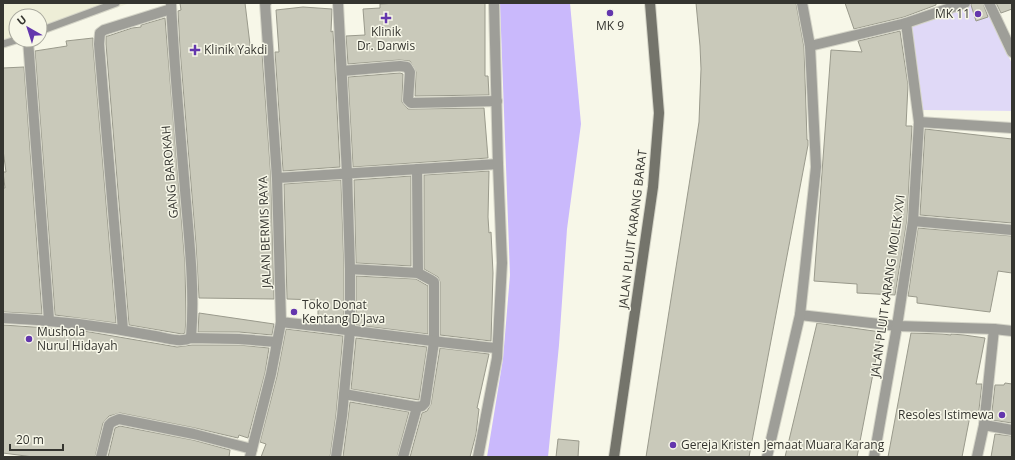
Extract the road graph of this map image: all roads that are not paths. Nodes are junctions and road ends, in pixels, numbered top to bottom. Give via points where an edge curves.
1 (116, 3) edge
2 (266, 3) edge
3 (338, 3) edge
4 (494, 3) edge
5 (650, 3) edge
6 (802, 3) edge
7 (965, 3) edge
8 (989, 3) edge
9 (171, 6) edge
10 (906, 23) junction
11 (48, 28) edge
12 (810, 46) junction
13 (29, 48) edge
14 (1012, 52) edge
15 (342, 71) junction
16 (497, 101) junction
17 (920, 122) junction
18 (1012, 128) edge
19 (498, 164) junction
20 (417, 169) junction
21 (347, 173) junction
22 (277, 178) junction
23 (912, 221) junction
24 (1012, 230) edge
25 (350, 269) junction
26 (418, 273) junction
27 (800, 315) junction
28 (3, 318) edge
29 (49, 320) junction
30 (281, 322) junction
31 (897, 326) junction
32 (994, 329) junction
33 (123, 330) junction
34 (350, 330) junction
35 (1012, 331) edge
36 (191, 338) junction
37 (277, 342) junction
38 (434, 342) junction
39 (496, 348) junction
40 (344, 394) junction
41 (417, 407) junction
42 (984, 425) junction
43 (1012, 430) edge
44 (251, 453) edge
45 (101, 457) edge
46 (336, 457) edge
47 (403, 457) edge
48 (478, 457) edge
49 (614, 457) edge
50 (767, 457) edge
51 (874, 457) edge
52 (978, 457) edge

1 - 11 lane
2 - 22 street, JALAN BERMIS RAYA
3 - 15 street
4 - 16 street
5 - 49 street, JALAN PLUIT KARANG BARAT via 659,113 653,187
6 - 12 street
7 - 10 street
8 - 14 street
9 - 33 street via 104,30 100,35
9 - 36 street, GANG BAROKAH via 192,268
10 - 12 street
10 - 17 street, JALAN PLUIT KARANG MOLEK XVI
12 - 27 street via 816,167
13 - 29 street
15 - 16 street via 407,67 410,72 408,101 411,103
15 - 21 street
16 - 19 street
17 - 18 street
17 - 23 street, JALAN PLUIT KARANG MOLEK XVI
19 - 20 street
19 - 39 street via 502,263
20 - 21 street
20 - 26 street
21 - 22 street
21 - 25 street
22 - 30 street, JALAN BERMIS RAYA
23 - 24 street
23 - 31 street, JALAN PLUIT KARANG MOLEK XVI
25 - 26 street
25 - 34 street
26 - 38 street via 434,282
27 - 31 street
27 - 50 street
28 - 29 street
29 - 33 street
30 - 34 street
30 - 37 street, JALAN BERMIS RAYA
31 - 32 street
31 - 51 street, JALAN PLUIT KARANG MOLEK XVI
32 - 35 street
32 - 42 street
33 - 36 street via 176,340
34 - 38 street
34 - 40 street
36 - 37 street
37 - 44 street, JALAN BERMIS RAYA
38 - 39 street
38 - 41 street via 425,403
39 - 48 street via 497,358
40 - 41 street
40 - 46 street
41 - 47 street
42 - 43 street
42 - 52 street
44 - 45 street via 194,434 119,419 109,425

